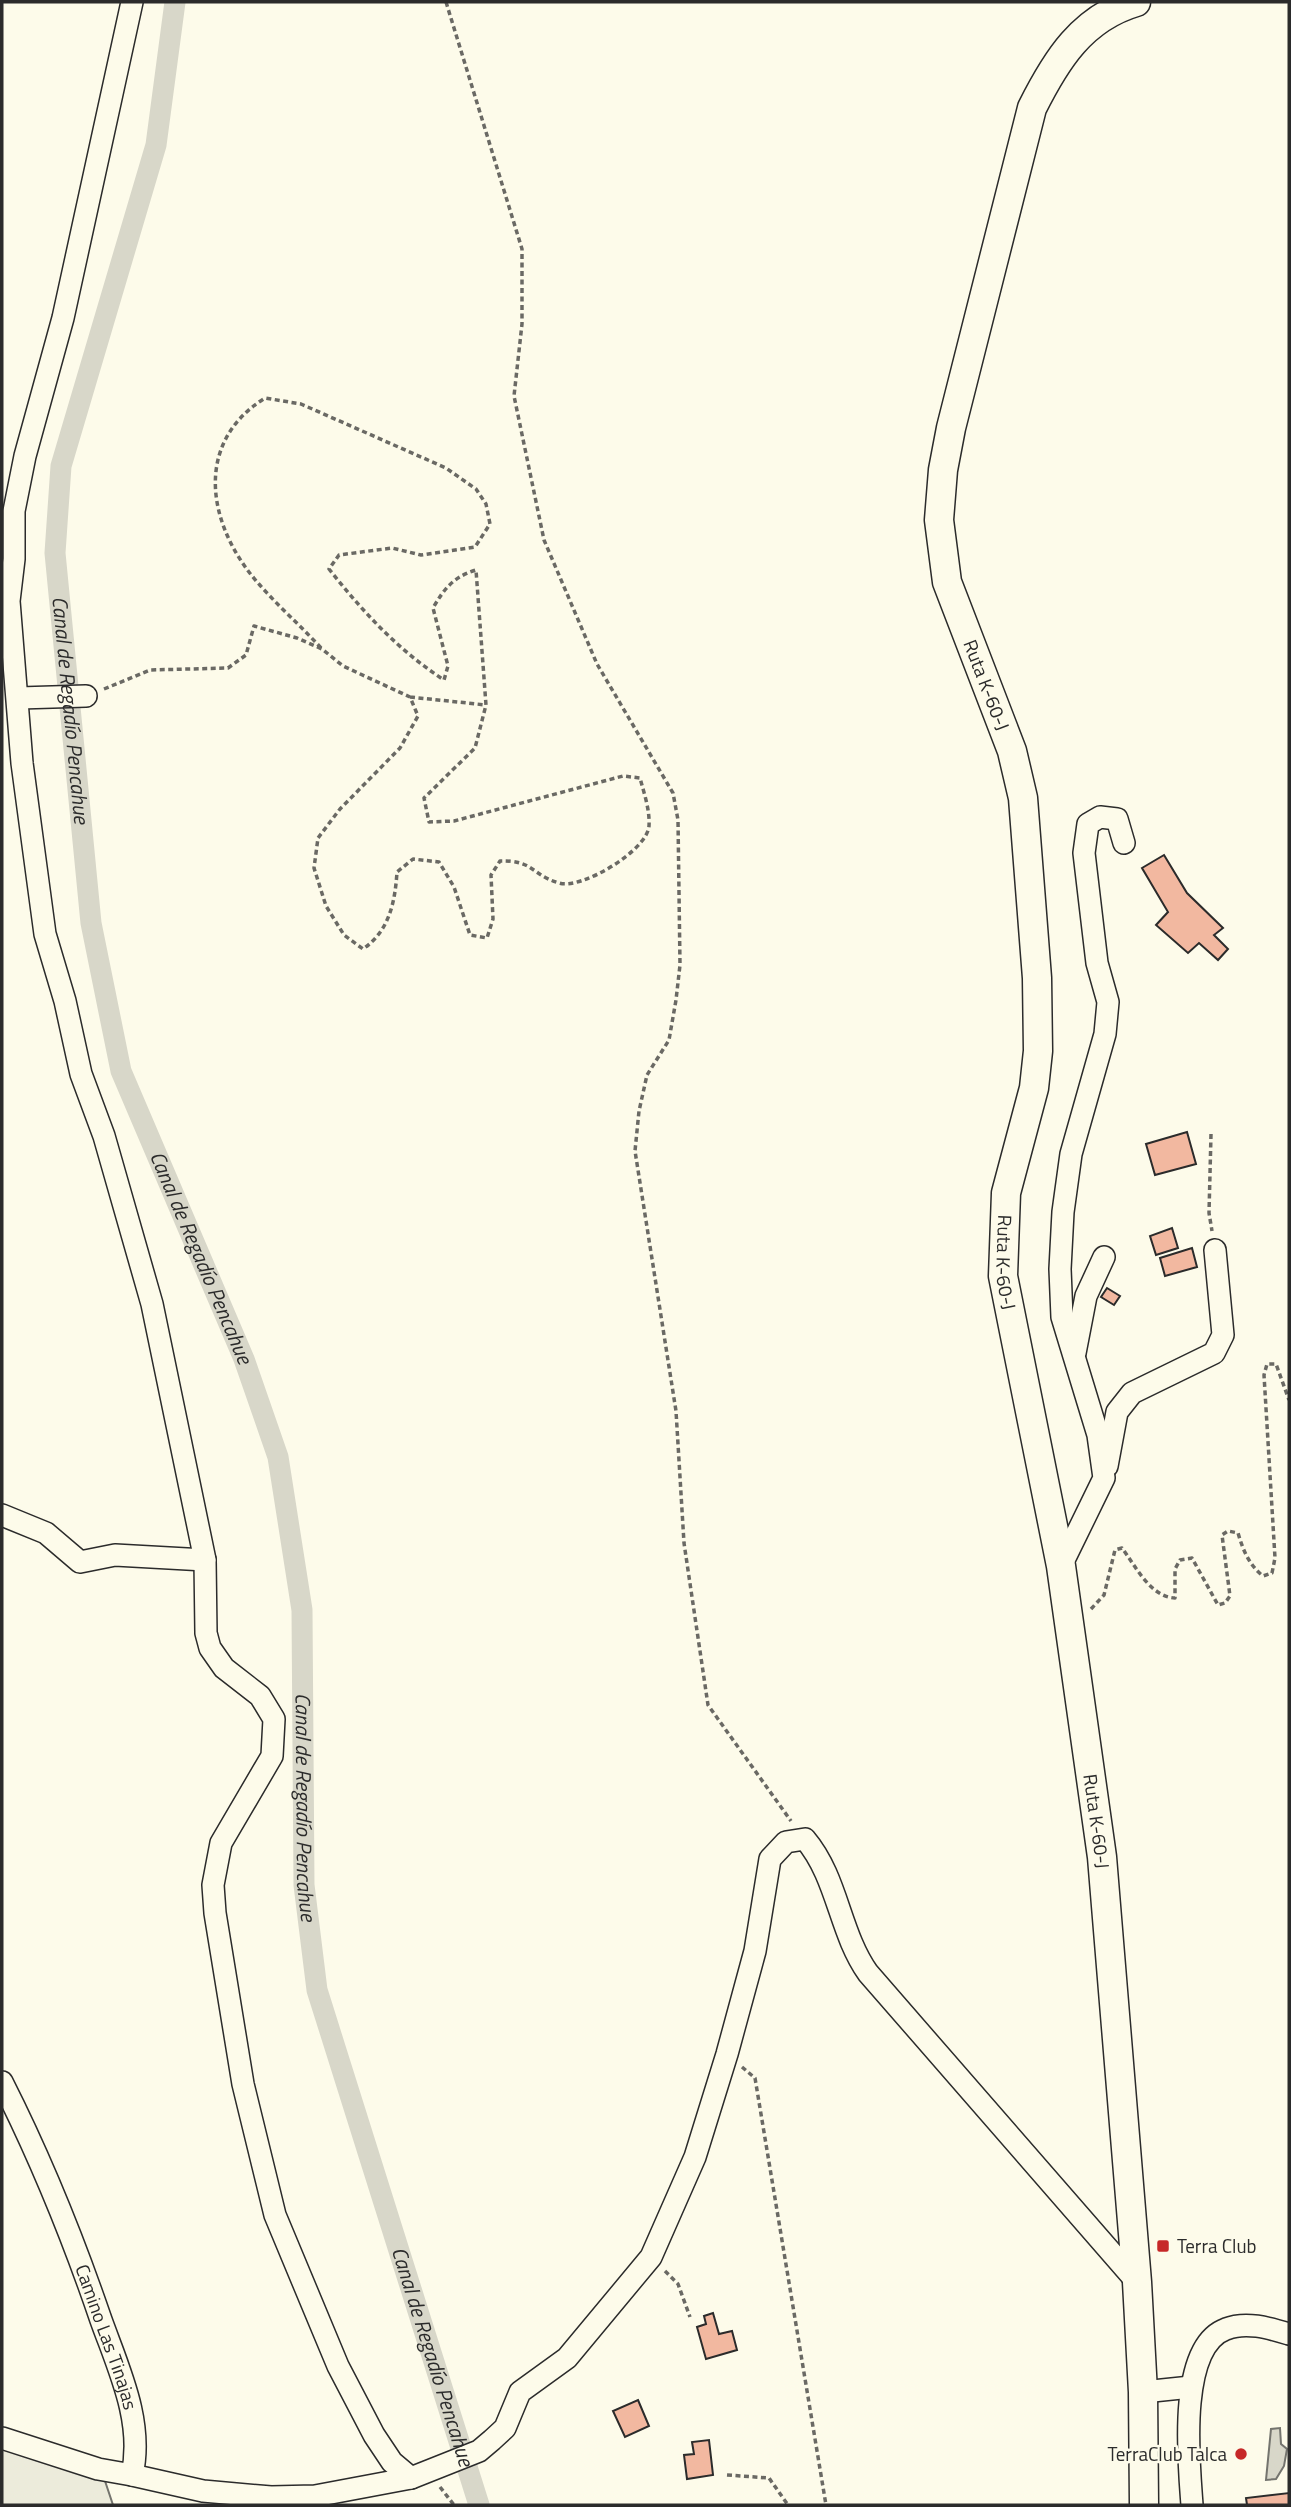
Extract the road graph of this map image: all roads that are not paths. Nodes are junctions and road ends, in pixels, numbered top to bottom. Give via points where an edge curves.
1 (132, 2) edge
2 (1136, 2) edge
3 (86, 696) road end
4 (19, 698) junction
5 (1124, 843) dead end
6 (1215, 1250) road end
7 (1104, 1257) dead end
8 (1074, 1359) junction
9 (1104, 1478) junction
10 (2, 1515) edge
11 (205, 1560) junction
12 (1061, 1566) junction
13 (2, 2082) edge
14 (1137, 2282) junction
15 (1289, 2321) edge
16 (1269, 2328) junction
17 (1289, 2334) edge
18 (1191, 2387) junction
19 (1143, 2392) junction
20 (2, 2438) edge
21 (132, 2475) junction
22 (411, 2478) junction
23 (1144, 2505) edge
24 (1192, 2505) edge

1 - 4 street via 64,318 14,511 15,559 9,601
2 - 12 main road, Ruta K-60-J via 1083,31 1053,65 1032,108 951,428 939,520 947,582 1012,751 1023,798 1038,1051 1034,1088 1006,1193 1003,1276
3 - 4 street
4 - 11 street via 22,763 45,934 81,1074 104,1136 152,1304
5 - 8 street via 1116,819 1100,817 1088,824 1084,853 1097,963 1108,1002 1105,1034 1071,1154 1063,1212 1062,1317
6 - 9 street via 1223,1335 1214,1353 1132,1393 1117,1412
7 - 8 street via 1086,1296
8 - 9 street via 1098,1435
9 - 12 street
10 - 11 street via 46,1533 80,1562 115,1555
11 - 22 street via 210,1648 229,1673 260,1696 274,1727 272,1756 221,1843 213,1885 243,2084 275,2215 338,2366 374,2435 392,2462
12 - 14 main road, Ruta K-60-J via 1102,1857
13 - 21 street, Camino Las Tinajas via 67,2220 130,2402 137,2452
14 - 19 main road, Ruta K-60-J
14 - 22 street via 868,1973 854,1952 817,1853 805,1839 786,1842 770,1859 755,1951 695,2157 651,2257 567,2358 520,2392 505,2428 479,2451
15 - 16 street
16 - 17 street
16 - 18 street via 1224,2329 1202,2354
18 - 19 street
18 - 24 street
19 - 23 main road, Ruta K-60-J
20 - 21 street via 98,2469
21 - 22 street via 203,2491 271,2497 315,2496

